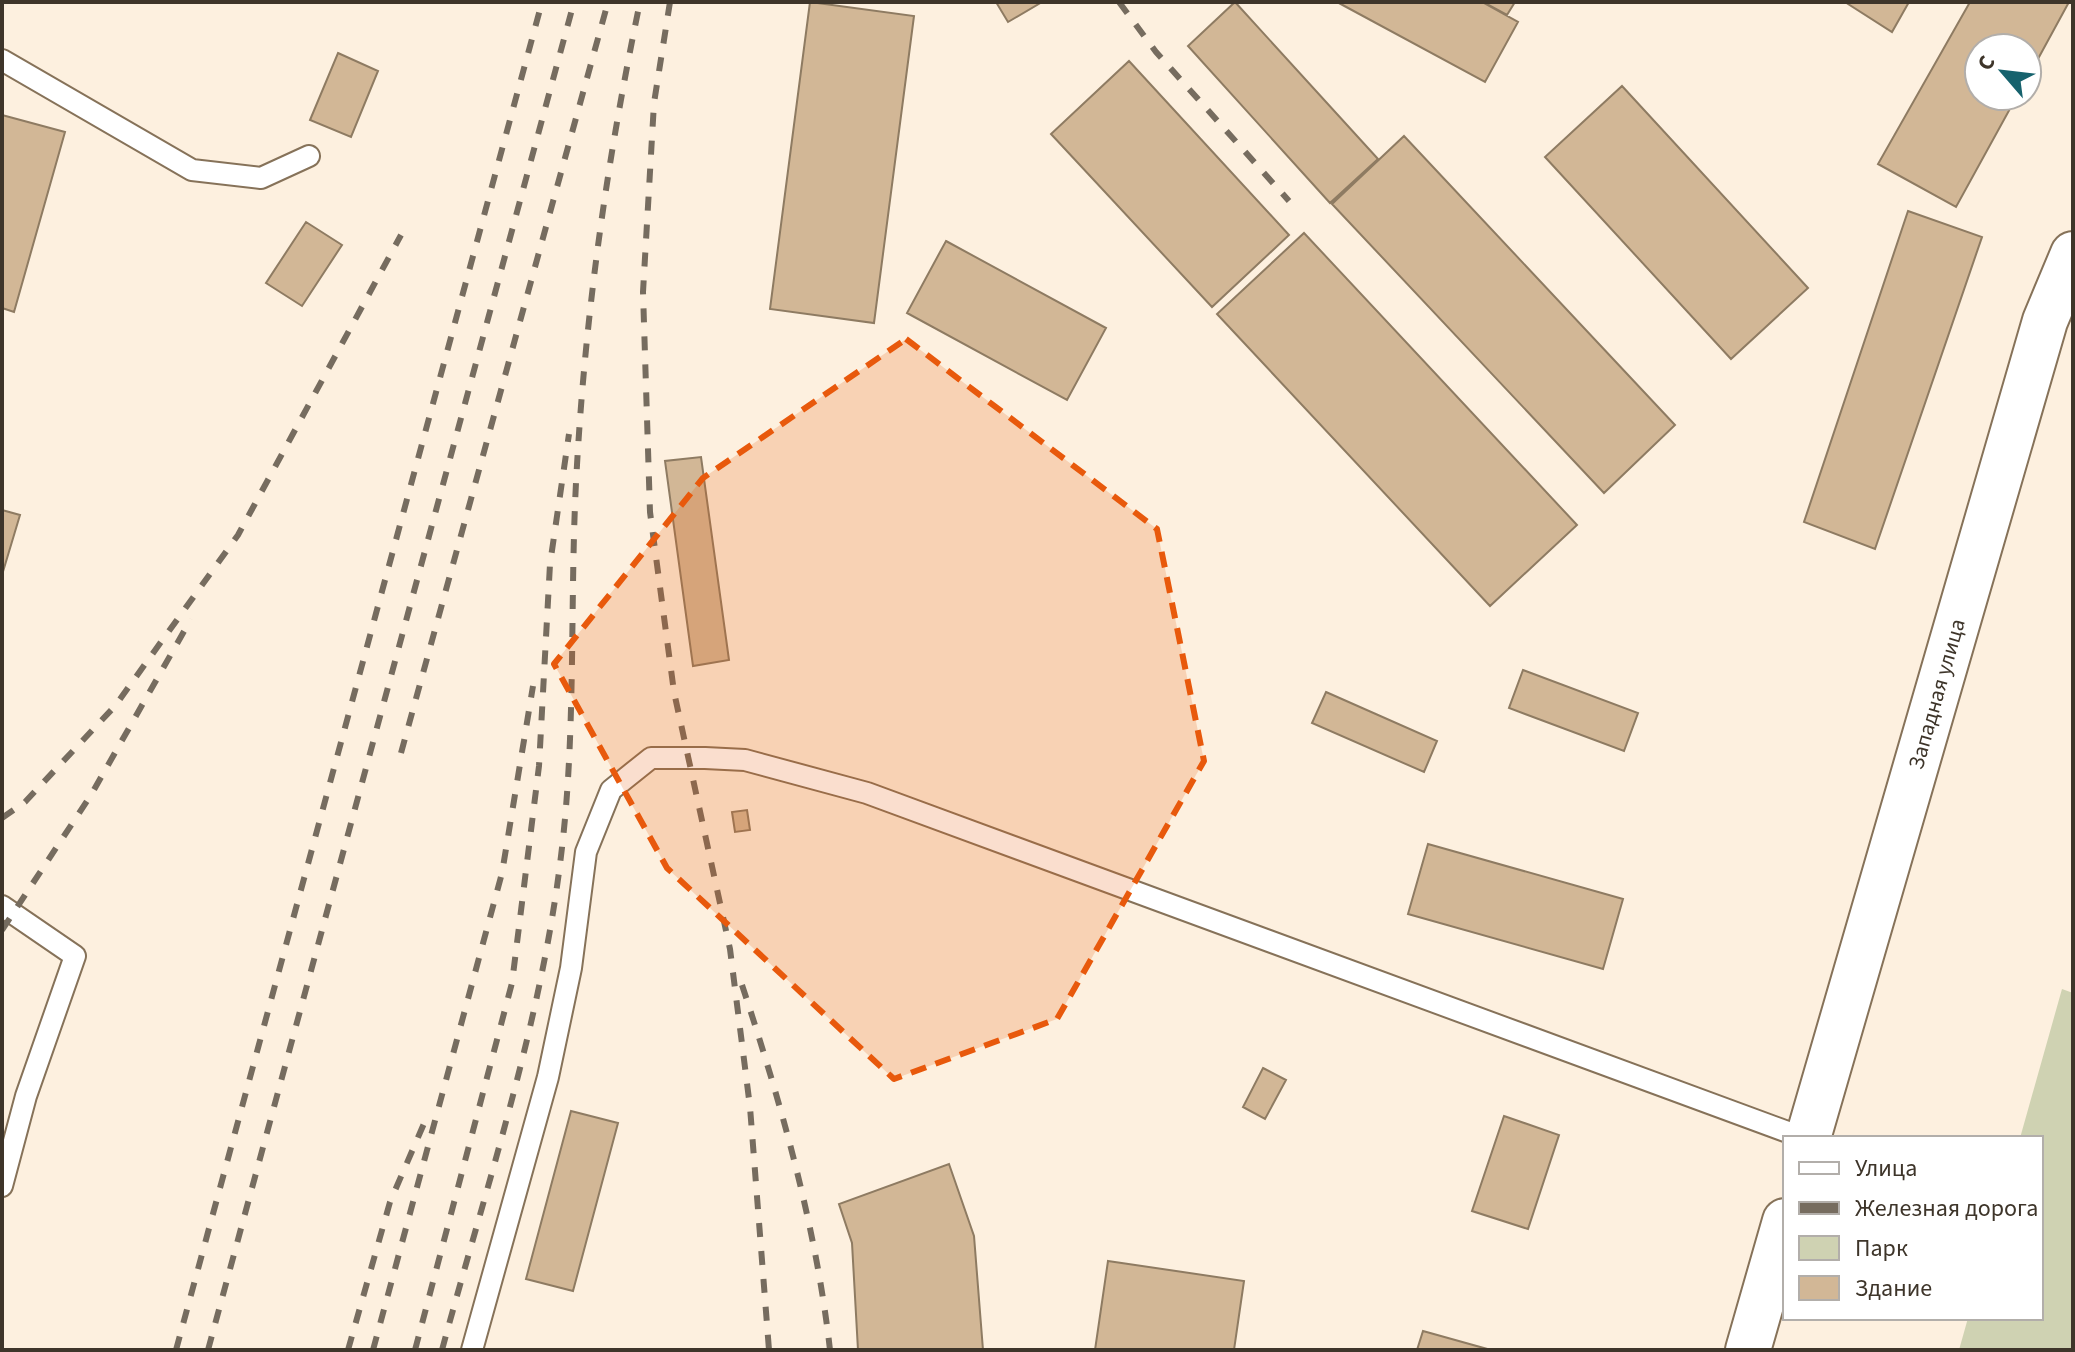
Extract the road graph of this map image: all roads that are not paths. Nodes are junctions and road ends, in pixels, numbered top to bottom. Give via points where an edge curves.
1 (2, 60) edge
2 (309, 156) dead end
3 (2073, 254) edge
4 (2, 906) edge
5 (1801, 1136) edge
6 (1807, 1136) edge
7 (2, 1186) edge
8 (1783, 1228) edge
9 (472, 1350) edge
10 (1748, 1350) edge

1 - 2 lane via 192,170 261,178
3 - 6 main road, Западная улица via 2045,321
4 - 7 lane via 75,956 26,1096
5 - 9 lane via 867,793 745,760 651,758 611,790 586,852 571,968 548,1077
8 - 10 main road

